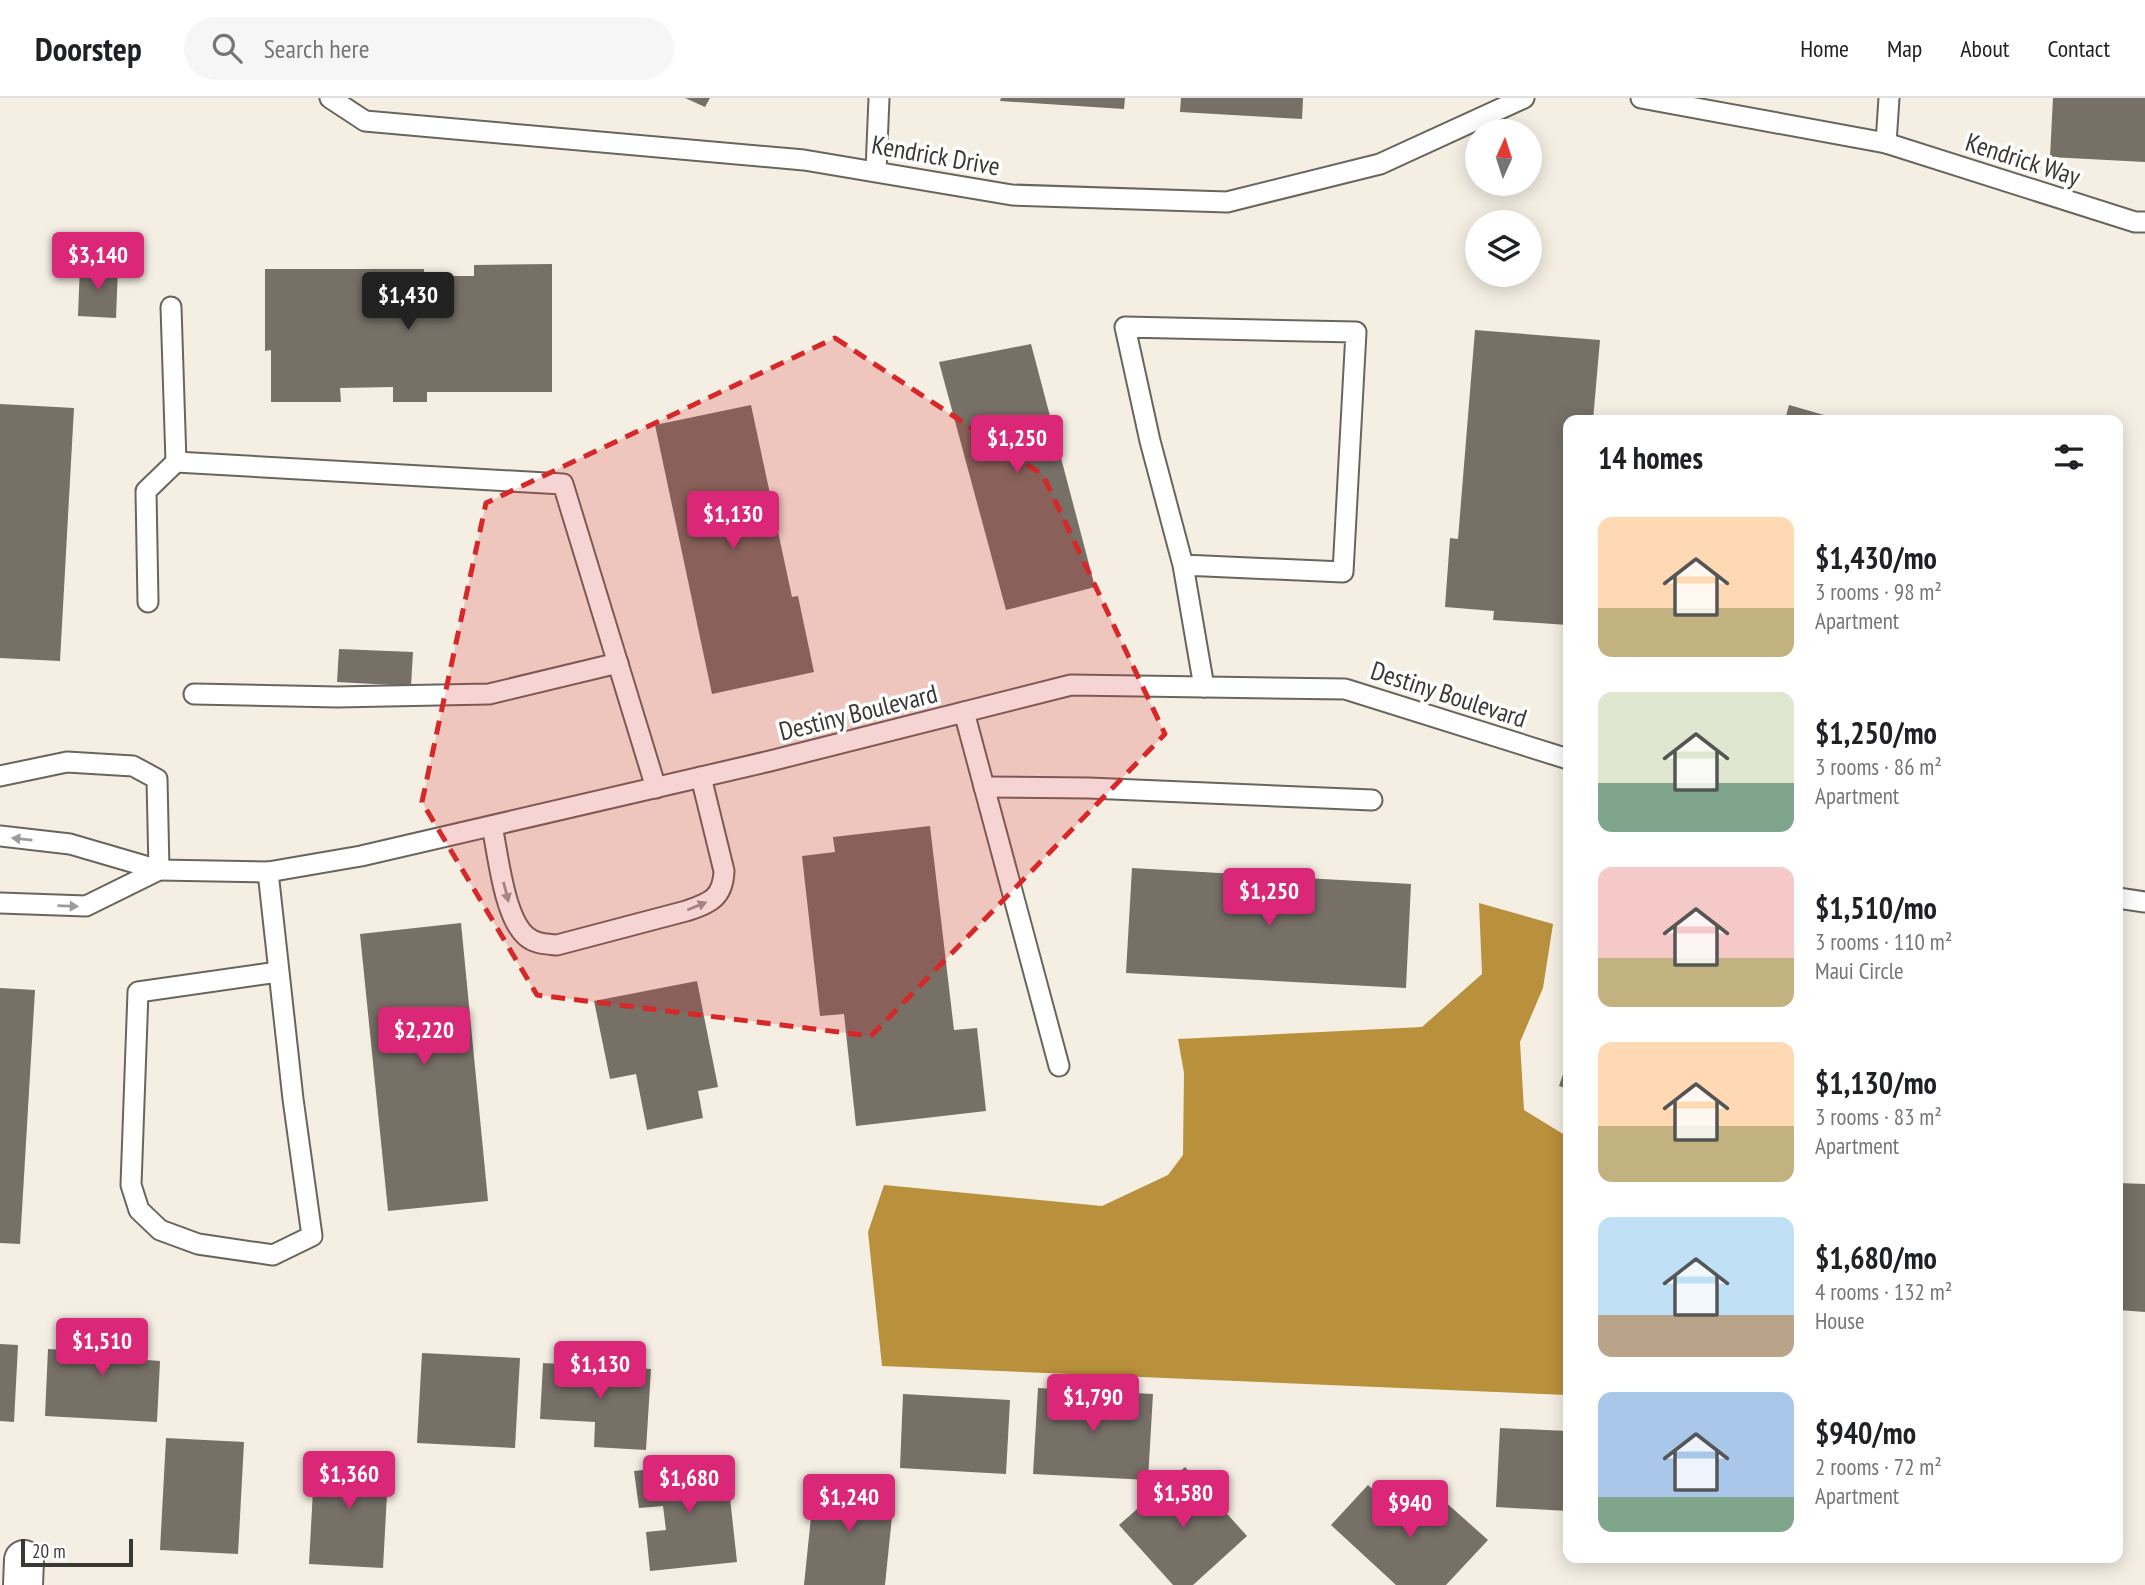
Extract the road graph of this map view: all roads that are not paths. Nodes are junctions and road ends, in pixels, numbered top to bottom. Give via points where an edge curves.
1 (330, 98) edge
2 (879, 98) edge
3 (1524, 98) edge
4 (1641, 98) edge
5 (1889, 98) edge
6 (1886, 143) junction
7 (876, 172) junction
8 (2145, 222) edge
9 (171, 307) dead end
10 (176, 462) junction
11 (1183, 565) junction
12 (148, 603) dead end
13 (618, 663) junction
14 (1204, 687) junction
15 (194, 694) dead end
16 (964, 712) junction
17 (1563, 758) edge
18 (0, 776) edge
19 (702, 777) junction
20 (984, 787) junction
21 (656, 788) junction
22 (1372, 800) dead end
23 (492, 826) junction
24 (0, 836) edge
25 (159, 870) junction
26 (268, 872) junction
27 (2123, 899) edge
28 (2145, 902) edge
29 (0, 903) edge
30 (278, 972) junction
31 (1059, 1066) dead end

1 - 7 lane, Kendrick Drive via 365,121 804,160
2 - 7 lane
3 - 7 lane, Kendrick Drive via 1380,164 1227,202 1012,195
4 - 6 lane
5 - 6 lane
6 - 8 lane, Kendrick Way
9 - 10 lane
10 - 12 lane via 146,491
10 - 13 lane via 563,484
11 - 11 lane via 1343,572 1356,332 1125,327
11 - 14 lane
13 - 15 lane via 489,694
13 - 21 lane
14 - 16 lane, Destiny Boulevard via 1072,685
14 - 17 lane, Destiny Boulevard via 1345,689
16 - 19 lane, Destiny Boulevard
16 - 20 lane
18 - 25 lane via 67,762 133,766 157,779
19 - 21 lane, Destiny Boulevard
23 -> 19 lane via 515,922 538,944 557,945 686,911 717,896 724,871
20 - 22 lane
20 - 31 lane
21 - 23 lane, Destiny Boulevard
23 - 26 lane, Destiny Boulevard
25 -> 24 lane, Destiny Boulevard via 71,844
25 - 26 lane, Destiny Boulevard
29 -> 25 lane, Destiny Boulevard via 86,906
26 - 30 lane
27 - 28 lane
30 - 30 lane via 312,1236 273,1255 198,1244 160,1230 139,1210 131,1185 138,992

